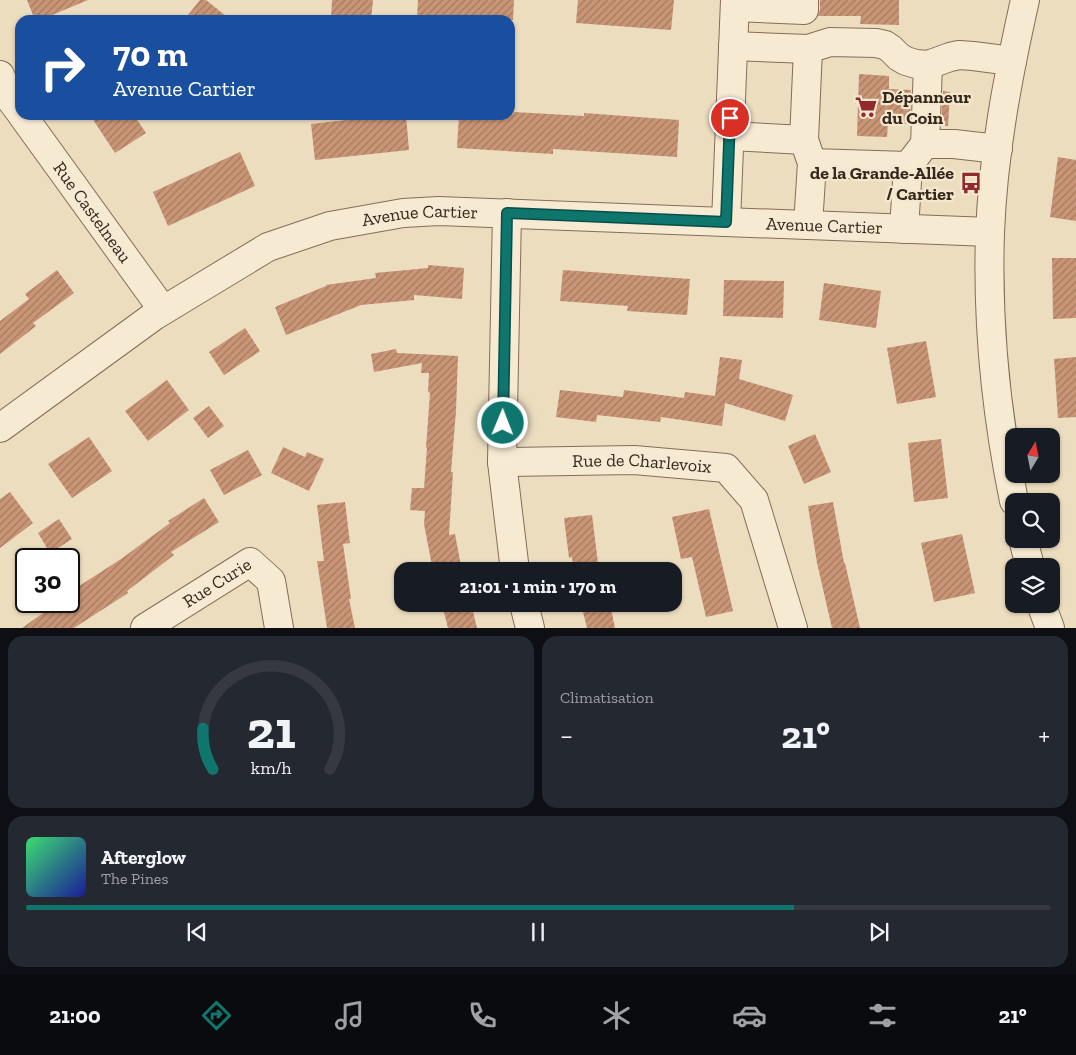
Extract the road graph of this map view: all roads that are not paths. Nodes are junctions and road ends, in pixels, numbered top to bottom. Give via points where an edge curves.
1 (804, 0) edge
2 (1025, 0) edge
3 (735, 3) edge
4 (733, 46) junction
5 (808, 49) junction
6 (1012, 61) junction
7 (928, 64) junction
8 (0, 75) edge
9 (13, 109) edge
10 (21, 120) edge
11 (730, 136) junction
12 (925, 144) junction
13 (998, 149) junction
14 (808, 152) junction
15 (908, 166) junction
16 (507, 213) junction
17 (726, 222) junction
18 (808, 225) junction
19 (904, 229) junction
20 (990, 232) junction
21 (163, 310) junction
22 (0, 428) edge
23 (502, 462) junction
24 (1012, 493) edge
25 (514, 562) edge
26 (526, 612) edge
27 (1044, 613) edge
28 (145, 628) edge
29 (279, 628) edge
30 (530, 628) edge
31 (793, 628) edge
32 (1050, 628) edge

1 - 3 street via 804,10
2 - 6 street
3 - 4 street
4 - 5 street
4 - 11 street
5 - 7 street via 830,42 876,43 885,45 906,61
5 - 14 street
6 - 7 street via 959,56
6 - 13 street
7 - 12 street
8 - 9 street, Rue Castelneau
10 - 21 street, Rue Castelneau
11 - 14 street
11 - 17 street
12 - 13 street
12 - 15 street
13 - 20 street
14 - 15 street
14 - 18 street
15 - 19 street
16 - 17 street, Avenue Cartier
16 - 21 street, Avenue Cartier via 403,213 330,226 268,247
16 - 23 street
17 - 18 street, Avenue Cartier
18 - 19 street, Avenue Cartier
19 - 20 street, Avenue Cartier
20 - 24 street via 990,312 996,390
21 - 22 street, Avenue Cartier
23 - 25 street
23 - 31 street, Rue de Charlevoix via 634,460 726,468 754,500
26 - 30 street
27 - 32 street
28 - 29 street, Rue Curie via 250,562 271,581

